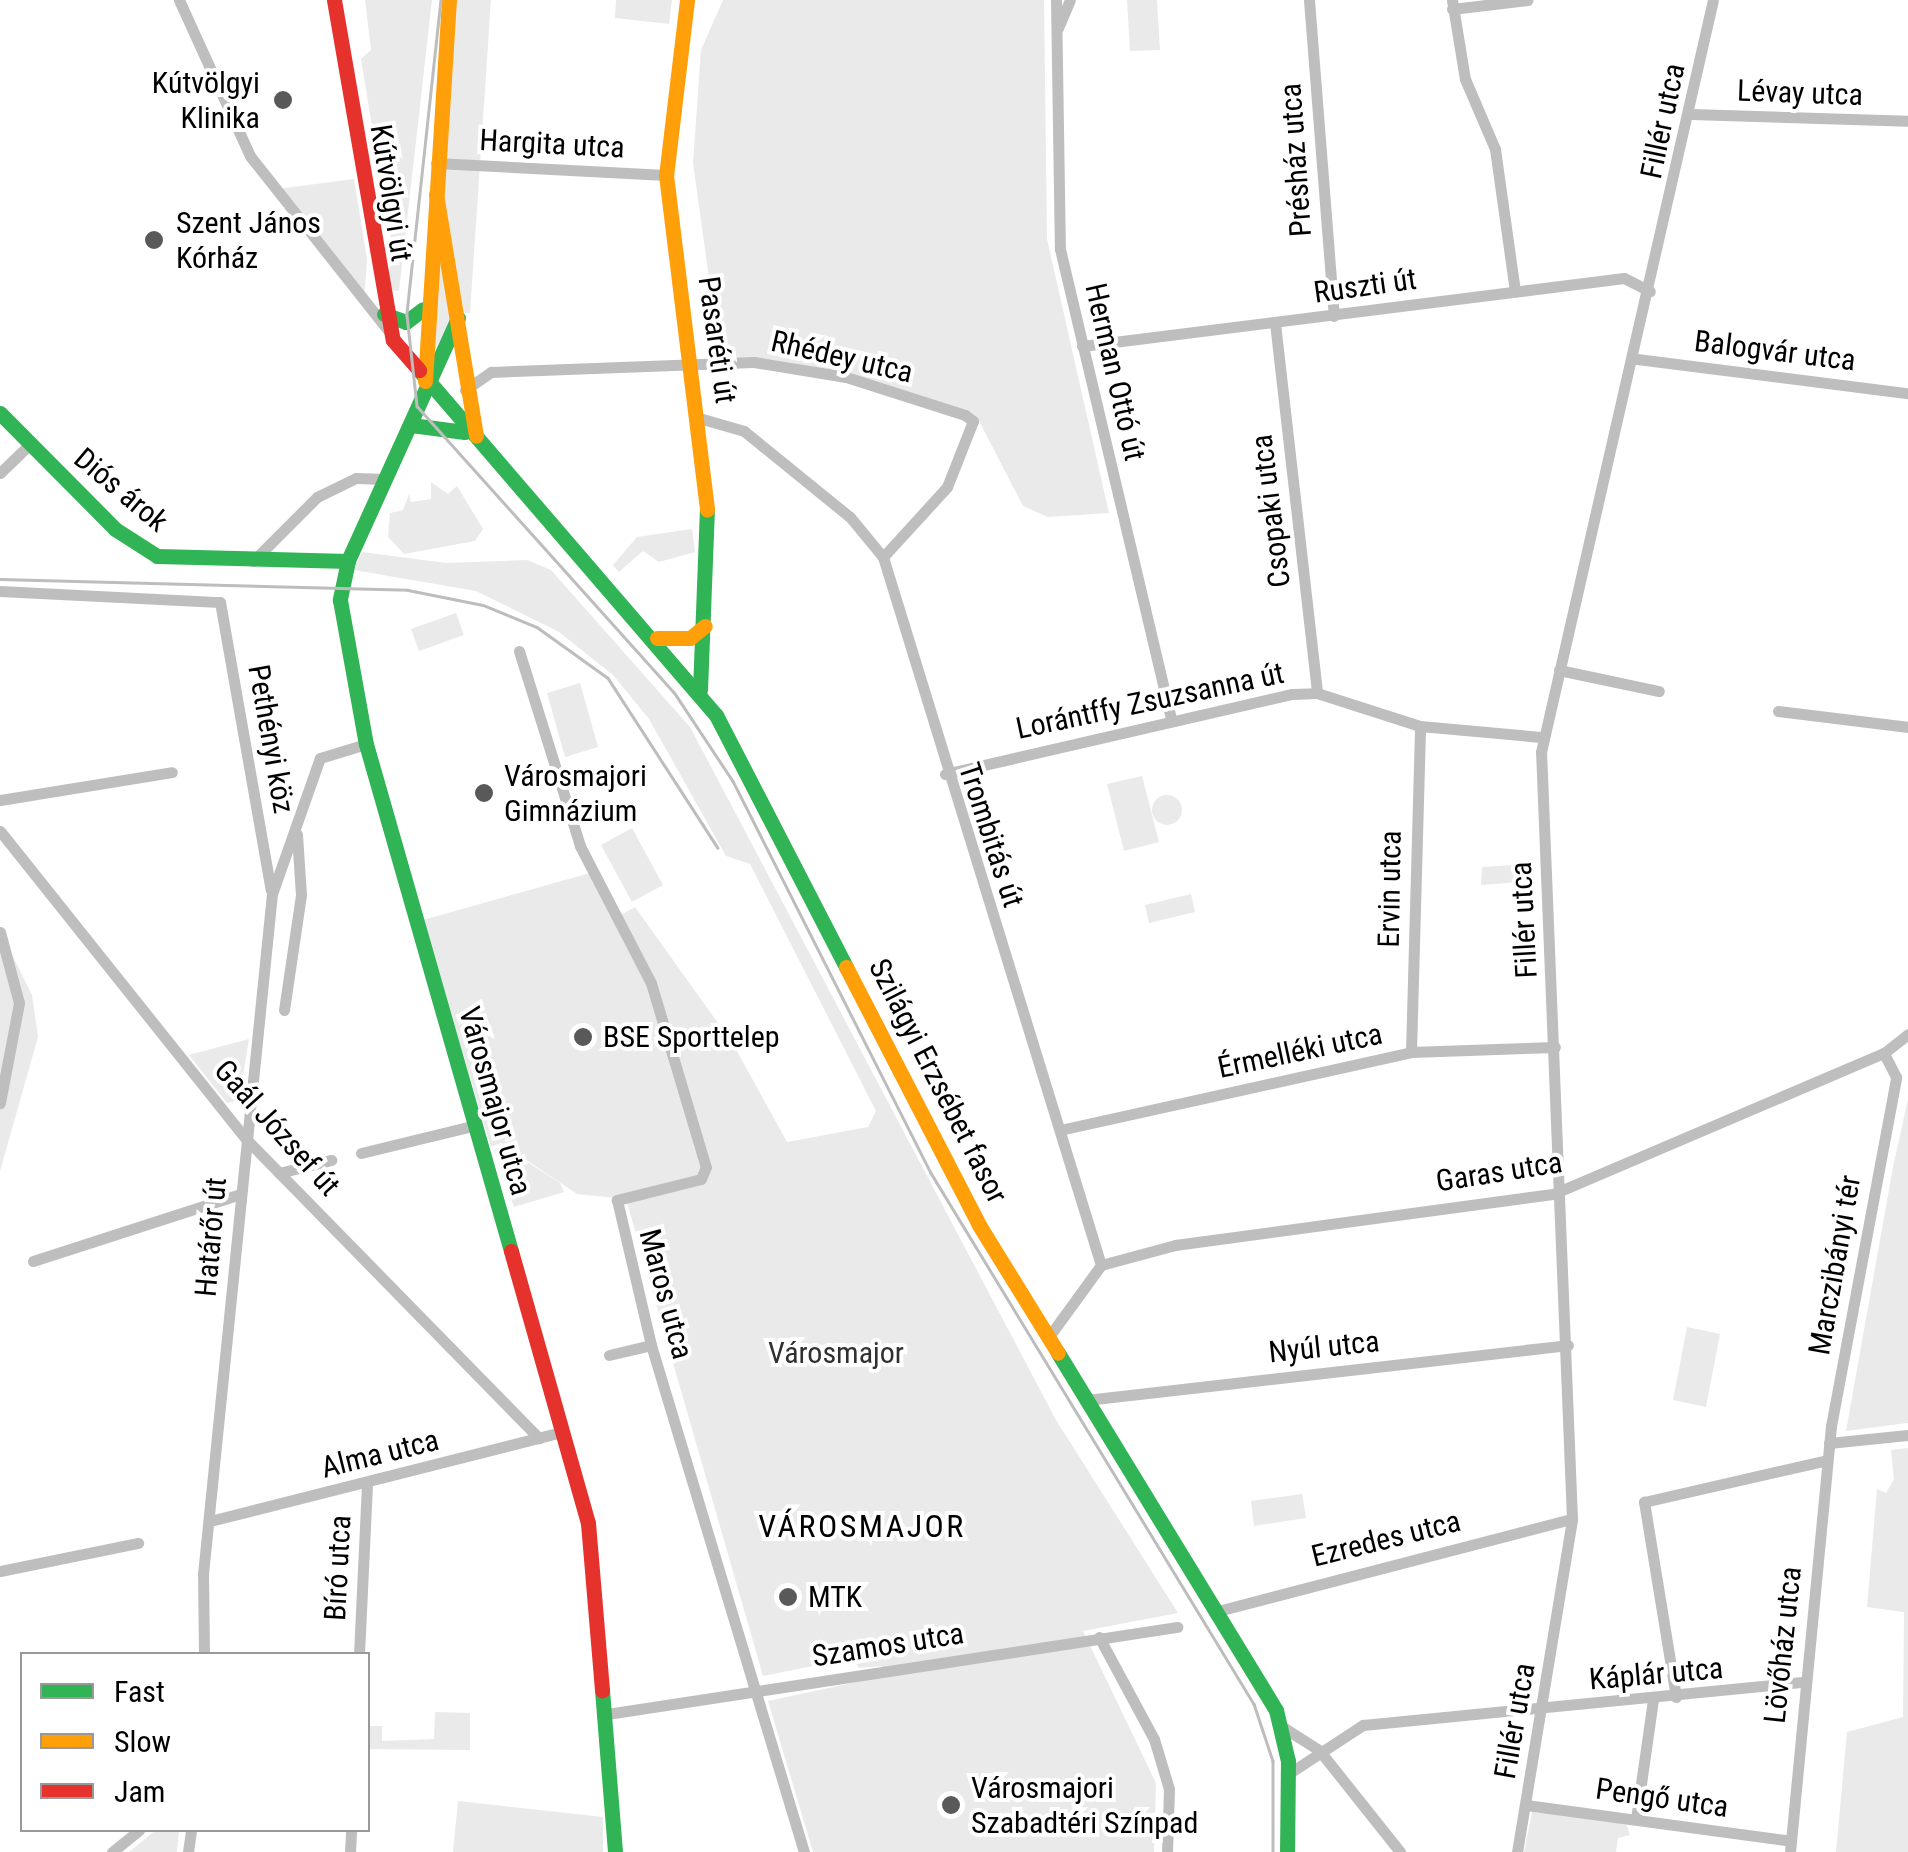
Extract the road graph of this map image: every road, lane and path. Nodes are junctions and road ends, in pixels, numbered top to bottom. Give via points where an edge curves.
1 (179, 0) edge
2 (334, 0) edge
3 (449, 0) edge
4 (687, 0) edge
5 (1056, 0) edge
6 (1070, 0) edge
7 (1309, 0) edge
8 (1528, 0) edge
9 (1713, 0) edge
10 (1452, 4) edge
11 (1056, 32) junction
12 (1691, 114) junction
13 (1908, 121) edge
14 (436, 163) junction
15 (666, 175) junction
16 (433, 186) junction
17 (1650, 291) junction
18 (1515, 292) junction
19 (423, 309) junction
20 (1334, 316) junction
21 (458, 318) junction
22 (386, 322) junction
23 (1275, 324) junction
24 (1082, 346) junction
25 (1637, 359) junction
26 (693, 362) junction
27 (426, 381) junction
28 (464, 393) junction
29 (1908, 393) edge
30 (0, 413) edge
31 (699, 418) junction
32 (411, 425) junction
33 (467, 433) junction
34 (30, 444) junction
35 (481, 450) junction
36 (0, 473) edge
37 (386, 479) junction
38 (882, 557) junction
39 (348, 561) junction
40 (250, 565) junction
41 (0, 591) edge
42 (705, 626) junction
43 (657, 638) junction
44 (519, 651) dead end
45 (1559, 670) junction
46 (700, 690) junction
47 (1659, 690) dead end
48 (1317, 692) junction
49 (1778, 711) dead end
50 (1171, 718) junction
51 (1420, 726) junction
52 (1908, 726) edge
53 (1542, 737) junction
54 (366, 744) junction
55 (172, 772) dead end
56 (945, 774) junction
57 (0, 800) edge
58 (297, 830) junction
59 (0, 831) edge
60 (272, 894) junction
61 (0, 932) edge
62 (284, 1010) dead end
63 (1908, 1034) edge
64 (1555, 1047) junction
65 (1411, 1052) junction
66 (1884, 1053) junction
67 (0, 1104) edge
68 (473, 1126) junction
69 (1060, 1130) junction
70 (246, 1139) junction
71 (361, 1153) dead end
72 (332, 1160) dead end
73 (279, 1173) junction
74 (1562, 1191) junction
75 (240, 1194) junction
76 (33, 1261) dead end
77 (1100, 1265) junction
78 (1048, 1338) junction
79 (1568, 1344) junction
80 (651, 1345) junction
81 (609, 1355) dead end
82 (1086, 1400) junction
83 (562, 1432) junction
84 (1908, 1435) edge
85 (539, 1438) junction
86 (1829, 1443) junction
87 (1827, 1460) junction
88 (367, 1484) junction
89 (1572, 1519) junction
90 (210, 1522) junction
91 (138, 1543) dead end
92 (0, 1571) edge
93 (1214, 1612) junction
94 (1177, 1627) dead end
95 (1099, 1637) junction
96 (204, 1652) edge
97 (359, 1652) edge
98 (1803, 1682) junction
99 (756, 1691) junction
100 (1676, 1697) junction
101 (1654, 1699) junction
102 (1544, 1709) junction
103 (607, 1714) junction
104 (1280, 1726) junction
105 (1319, 1750) junction
106 (1288, 1774) junction
107 (1526, 1805) junction
108 (1636, 1819) junction
109 (137, 1832) edge
110 (1790, 1846) edge
111 (112, 1852) edge
112 (615, 1852) edge
113 (804, 1852) edge
114 (1167, 1852) edge
115 (1287, 1852) edge
116 (1400, 1852) edge
117 (1518, 1852) edge

1 - 22 street via 250,156
2 - 22 street, Kútvölgyi út
3 - 14 street, Szilágyi Erzsébet fasor
4 - 15 street, Pasaréti út
5 - 11 street, Herman Ottó út
6 - 11 street, Herman Ottó út
7 - 20 street, Présház utca
8 - 10 street
9 - 12 street, Fillér utca
10 - 18 street via 1465,79 1494,149
11 - 24 street, Herman Ottó út via 1060,249
12 - 13 street, Lévay utca
12 - 17 street, Fillér utca
14 - 15 street, Hargita utca
14 - 16 street, Szilágyi Erzsébet fasor
15 - 26 street, Pasaréti út
16 - 19 street, Szilágyi Erzsébet fasor
16 - 21 street, Szilágyi Erzsébet fasor
17 - 18 street, Ruszti út via 1624,278
17 - 25 street, Fillér utca
18 - 20 street, Ruszti út
19 - 22 street via 406,322
19 - 27 street, Szilágyi Erzsébet fasor
20 - 23 street, Ruszti út
21 - 27 street
21 - 28 street, Szilágyi Erzsébet fasor
22 - 27 street, Kútvölgyi út
23 - 24 street, Ruszti út
23 - 48 street, Csopaki utca
24 - 50 street, Herman Ottó út
25 - 29 street, Balogvár utca
25 - 45 street, Fillér utca
26 - 28 street, Rhédey utca via 491,372
26 - 31 street, Pasaréti út
26 - 38 street, Rhédey utca via 846,377 973,421 947,487
27 - 32 street, Városmajor utca
27 - 33 street, Szilágyi Erzsébet fasor
28 - 35 street, Szilágyi Erzsébet fasor
30 - 34 street, Diós árok
31 - 38 street, Trombitás út via 744,431 850,517
31 - 42 street, Pasaréti út via 711,562
32 - 33 street
32 - 37 street, Városmajor utca
33 - 35 street, Szilágyi Erzsébet fasor
34 - 36 street
34 - 40 street, Diós árok via 115,529 157,556
35 - 43 street, Szilágyi Erzsébet fasor
37 - 39 street, Városmajor utca
37 - 40 street via 356,478 313,500
38 - 56 street, Trombitás út
39 - 40 street, Diós árok
39 - 54 street, Városmajor utca via 340,600
41 - 60 street, Pethényi köz via 214,596 225,608
42 - 43 street via 690,638
42 - 46 street, Pasaréti út
43 - 46 street, Szilágyi Erzsébet fasor
44 - 80 street, Maros utca via 580,846 651,982 706,1168 701,1180 617,1200
45 - 47 street
45 - 53 street, Fillér utca
46 - 78 street, Szilágyi Erzsébet fasor via 783,834 979,1224
48 - 50 street, Lorántffy Zsuzsanna út
48 - 51 street, Lorántffy Zsuzsanna út
49 - 52 street
50 - 56 street, Lorántffy Zsuzsanna út
51 - 53 street, Lorántffy Zsuzsanna út
51 - 65 street, Ervin utca
53 - 64 street, Fillér utca
54 - 58 street, Határőr út via 325,752
54 - 68 street, Városmajor utca
55 - 57 street
56 - 69 street, Trombitás út
58 - 60 street, Határőr út
58 - 62 street, Határőr út via 301,895
59 - 70 street, Gaál József út
60 - 70 street, Határőr út
61 - 67 street via 19,1003
63 - 66 street
64 - 65 street, Érmelléki utca
64 - 74 street, Fillér utca
65 - 69 street, Érmelléki utca
66 - 74 street, Garas utca
66 - 86 street, Marczibányi tér via 1896,1077
68 - 71 street
68 - 83 street, Városmajor utca
69 - 77 street, Trombitás út
70 - 73 street, Gaál József út
70 - 75 street, Határőr út
72 - 73 street
73 - 85 street, Gaál József út
74 - 77 street, Garas utca via 1175,1245
74 - 79 street, Fillér utca
75 - 76 street
75 - 90 street, Határőr út
77 - 78 street
78 - 82 street, Szilágyi Erzsébet fasor
79 - 82 street, Nyúl utca
79 - 89 street, Fillér utca
80 - 81 street
80 - 99 street, Maros utca
82 - 93 street, Szilágyi Erzsébet fasor
83 - 85 street, Alma utca
83 - 103 street, Városmajor utca via 588,1523
84 - 86 street
85 - 88 street, Alma utca
86 - 87 street, Lövőház utca
87 - 98 street, Lövőház utca
87 - 100 street via 1644,1502
88 - 90 street, Alma utca
88 - 97 street, Bíró utca
89 - 93 street, Ezredes utca
89 - 102 street, Fillér utca
90 - 96 street, Határőr út
91 - 92 street
93 - 104 street, Szilágyi Erzsébet fasor
94 - 95 street, Szamos utca
95 - 99 street, Szamos utca
95 - 114 street via 1154,1739 1169,1789
98 - 100 street, Káplár utca
98 - 110 street, Lövőház utca
99 - 103 street, Szamos utca
99 - 113 street, Maros utca
100 - 101 street, Káplár utca
101 - 102 street, Káplár utca
101 - 108 street
102 - 105 street, Káplár utca via 1363,1726
102 - 107 street, Fillér utca
103 - 112 street, Városmajor utca
104 - 105 street
104 - 106 street, Szilágyi Erzsébet fasor
105 - 106 street, Káplár utca
105 - 116 street
106 - 115 street, Szilágyi Erzsébet fasor
107 - 108 street, Pengő utca
107 - 117 street, Fillér utca
108 - 110 street, Pengő utca via 1776,1838
109 - 111 street

